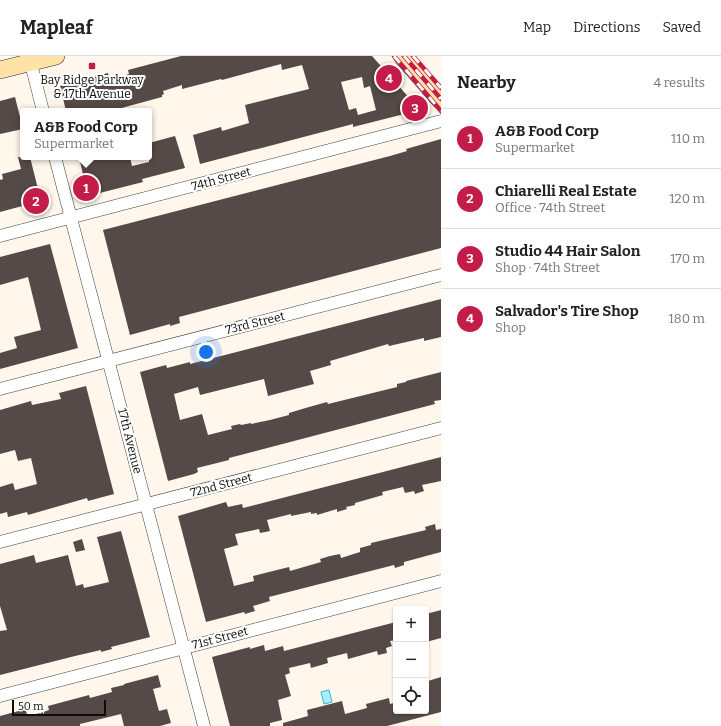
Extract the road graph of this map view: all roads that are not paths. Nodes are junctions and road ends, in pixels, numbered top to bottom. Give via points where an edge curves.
1 (56, 56) edge
2 (402, 56) edge
3 (30, 59) edge
4 (0, 70) edge
5 (441, 101) edge
6 (42, 108) edge
7 (441, 121) edge
8 (57, 160) edge
9 (71, 217) junction
10 (0, 236) edge
11 (441, 275) edge
12 (109, 361) junction
13 (0, 389) edge
14 (441, 428) edge
15 (146, 504) junction
16 (0, 542) edge
17 (441, 580) edge
18 (183, 648) junction
19 (0, 696) edge
20 (204, 726) edge

1 - 3 main road
2 - 5 main road
3 - 4 main road
3 - 6 street
7 - 9 street, 74th Street
8 - 9 street, 17th Avenue
9 - 10 street, 74th Street
9 - 12 street, 17th Avenue
11 - 12 street, 73rd Street
12 - 13 street, 73rd Street
12 - 15 street, 17th Avenue
14 - 15 street, 72nd Street
15 - 16 street, 72nd Street
15 - 18 street, 17th Avenue
17 - 18 street, 71st Street
18 - 19 street, 71st Street
18 - 20 street, 17th Avenue

